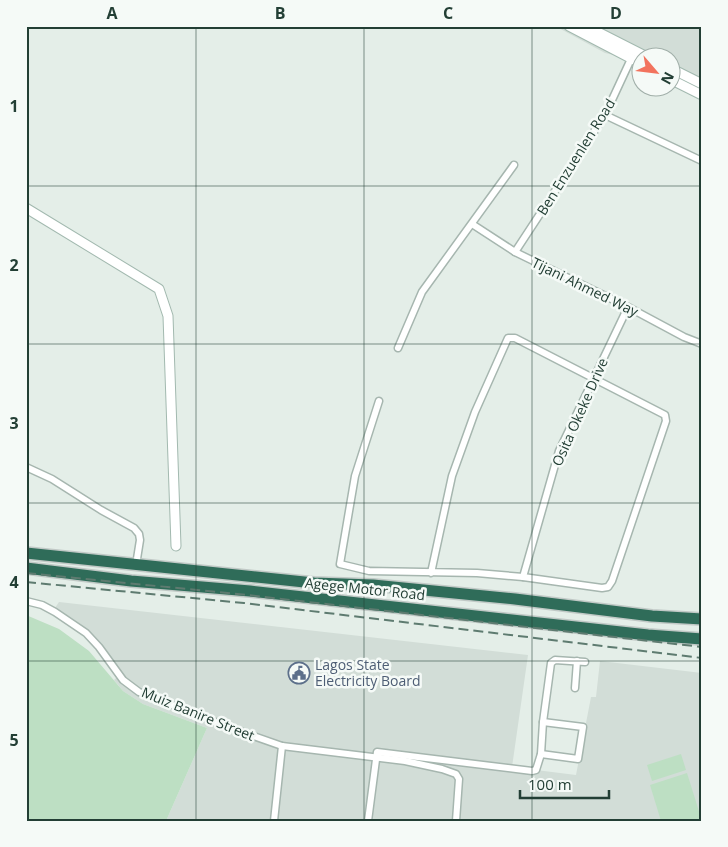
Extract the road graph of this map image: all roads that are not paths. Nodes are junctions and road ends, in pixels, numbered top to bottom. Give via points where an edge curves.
1 (569, 26) edge
2 (586, 26) edge
3 (630, 48) edge
4 (630, 58) edge
5 (630, 63) edge
6 (680, 73) edge
7 (680, 84) edge
8 (702, 84) edge
9 (702, 95) edge
10 (605, 115) junction
11 (702, 161) edge
12 (514, 165) dead end
13 (26, 208) edge
14 (472, 224) junction
15 (515, 252) junction
16 (628, 307) junction
17 (702, 344) edge
18 (398, 348) dead end
19 (594, 378) junction
20 (379, 401) dead end
21 (26, 467) edge
22 (176, 546) dead end
23 (26, 553) edge
24 (136, 566) junction
25 (26, 568) edge
26 (431, 573) junction
27 (523, 577) junction
28 (373, 586) junction
29 (26, 601) edge
30 (371, 604) junction
31 (702, 619) edge
32 (702, 639) edge
33 (577, 661) junction
34 (585, 662) dead end
35 (575, 688) dead end
36 (542, 722) junction
37 (282, 746) junction
38 (541, 754) junction
39 (376, 758) junction
40 (274, 821) edge
41 (368, 821) edge
42 (456, 821) edge

1 - 4 street
2 - 3 street
5 - 10 street, Ben Enzuenlen Road
6 - 8 street
7 - 9 street
10 - 11 street
10 - 15 street, Ben Enzuenlen Road
12 - 14 street
13 - 22 street via 159,289 168,316
14 - 15 street, Tijani Ahmed Way
14 - 18 street via 422,292
15 - 16 street, Tijani Ahmed Way
16 - 17 street, Tijani Ahmed Way
16 - 19 street, Osita Okeke Drive
19 - 26 street via 516,338 508,338 475,412 452,476
19 - 27 street, Osita Okeke Drive via 559,451
19 - 27 street via 665,415 666,422 612,581 608,587 602,588
20 - 26 street via 355,476 340,564 369,570
21 - 24 street via 134,528 140,534
23 - 24 highway, Agege Motor Road
24 - 28 highway, Agege Motor Road
25 - 30 highway, Agege Motor Road
26 - 27 street
28 - 30 highway
28 - 31 highway, Agege Motor Road
29 - 37 street, Muiz Banire Street via 42,605 86,633 123,680 139,692
30 - 32 highway, Agege Motor Road
33 - 34 street
33 - 35 street
33 - 36 street via 555,660 552,663
36 - 38 street
36 - 38 street via 582,727 578,759
37 - 39 street, Muiz Banire Street
37 - 40 street
38 - 39 street via 538,767 532,772 377,752
39 - 41 street
39 - 42 street, Muiz Banire Street via 420,764 456,774 459,779

